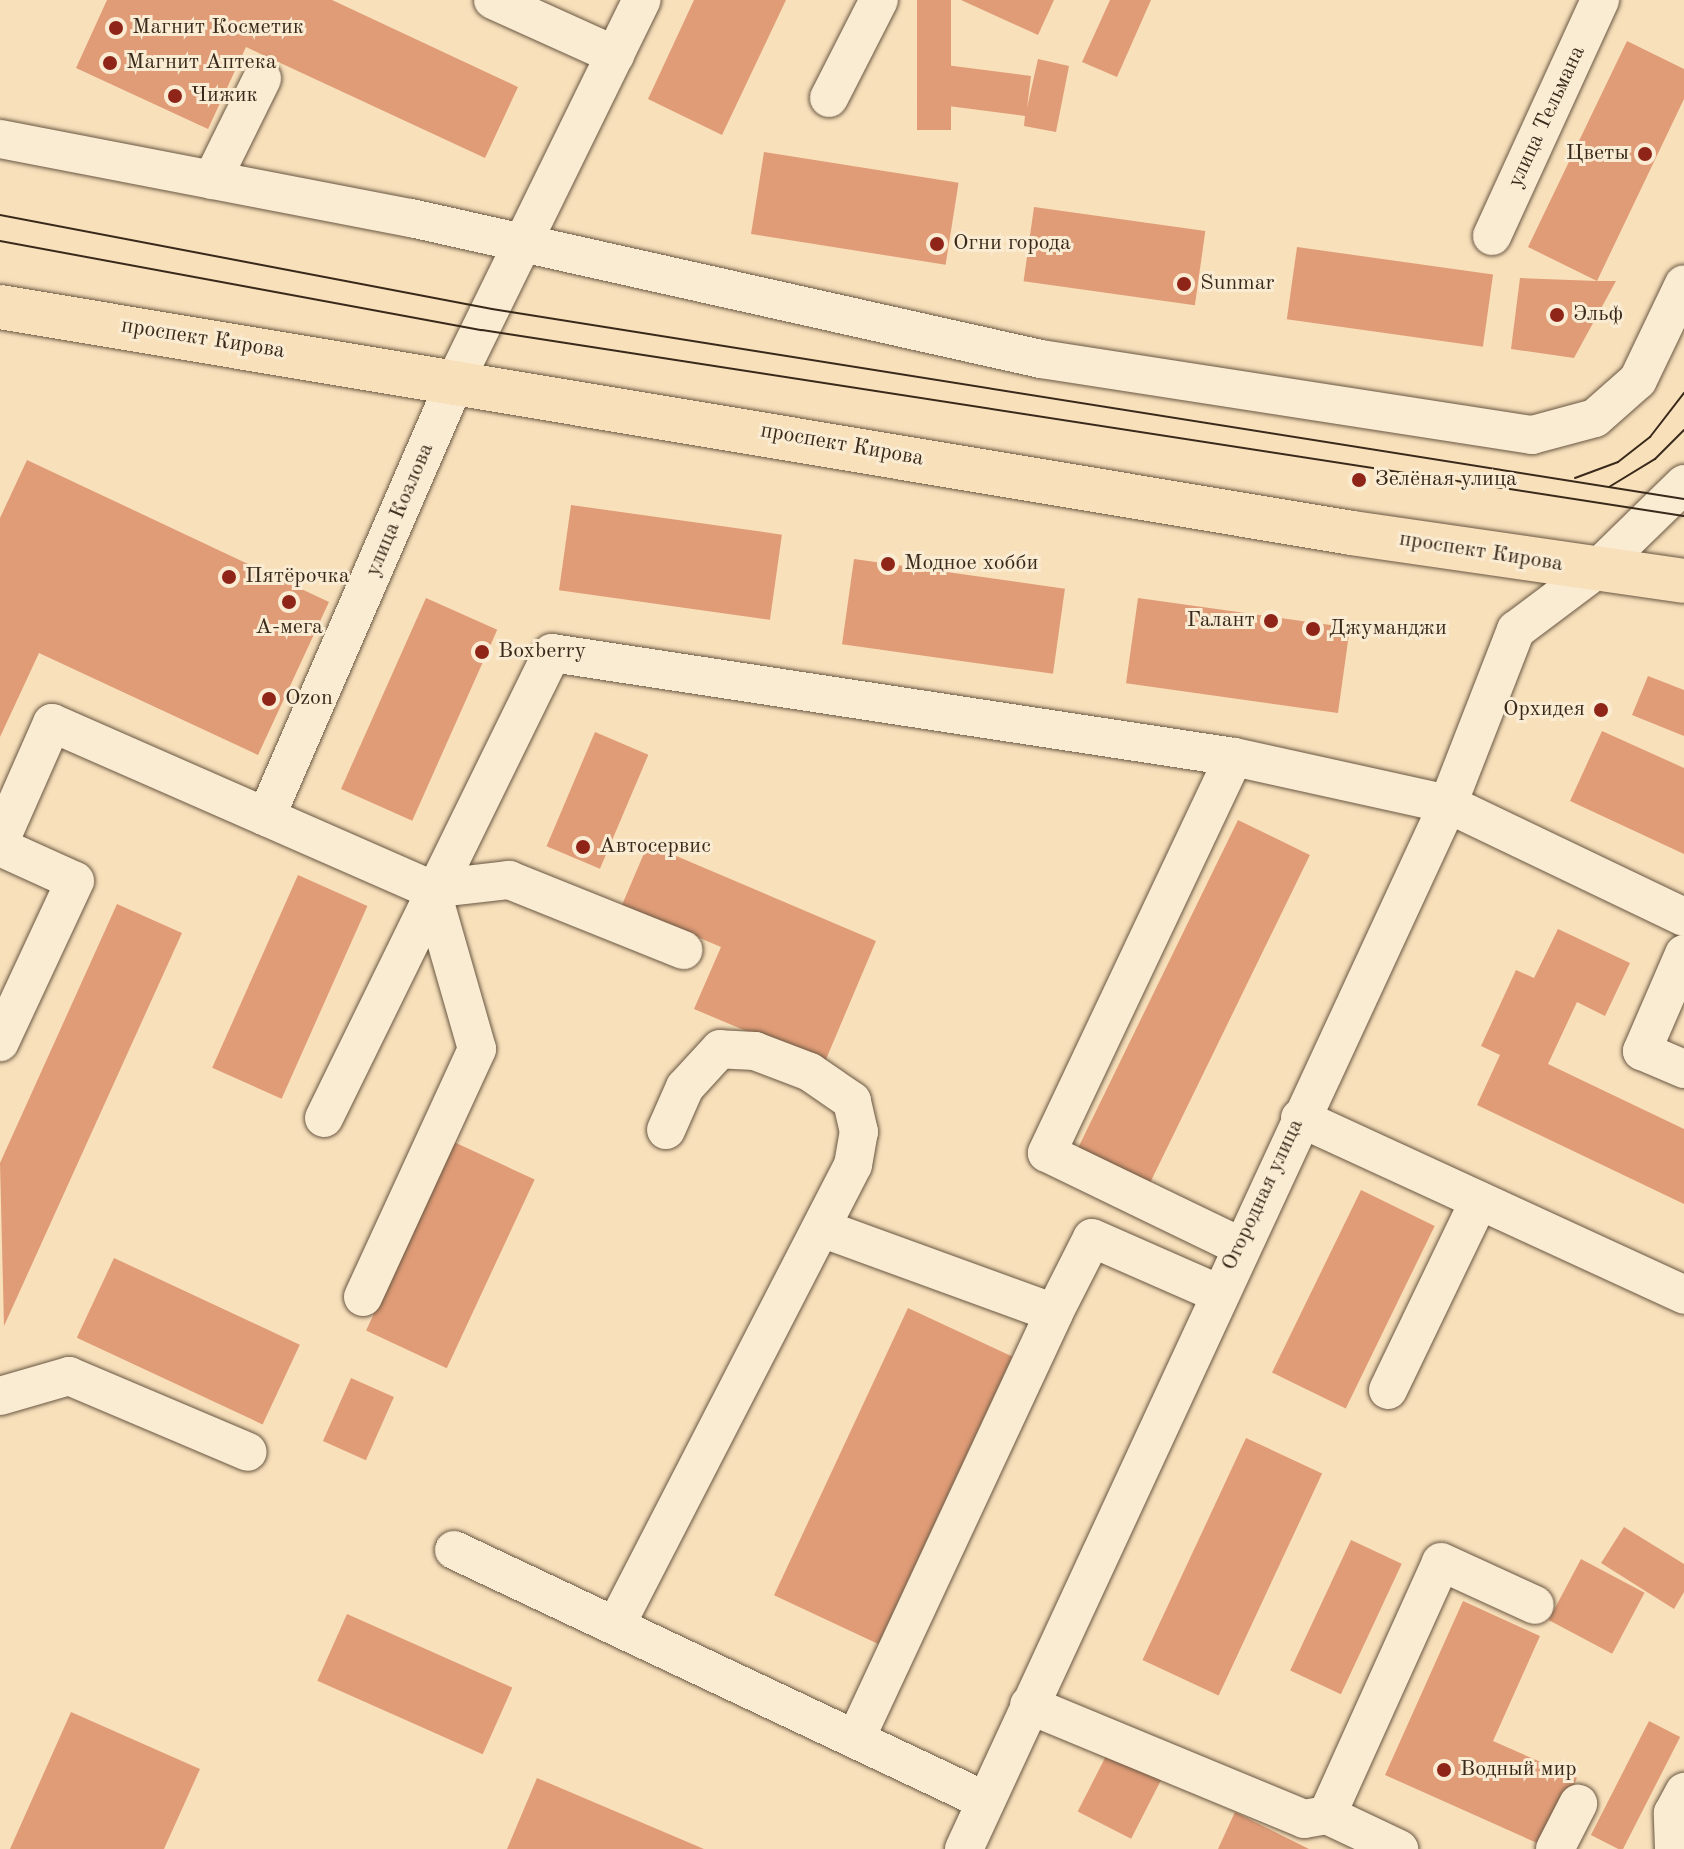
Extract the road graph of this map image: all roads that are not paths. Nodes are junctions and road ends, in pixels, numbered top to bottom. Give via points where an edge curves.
1 (493, 0) edge
2 (642, 0) edge
3 (879, 0) edge
4 (1600, 0) edge
5 (615, 55) junction
6 (262, 79) dead end
7 (829, 98) dead end
8 (0, 139) edge
9 (212, 180) junction
10 (1492, 236) dead end
11 (525, 243) junction
12 (1684, 284) edge
13 (3, 317) edge
14 (456, 379) junction
15 (1684, 484) edge
16 (1596, 570) junction
17 (1684, 581) edge
18 (1234, 757) junction
19 (1448, 804) junction
20 (266, 817) junction
21 (0, 844) edge
22 (431, 889) junction
23 (1684, 917) edge
24 (683, 950) dead end
25 (1684, 954) edge
26 (0, 1042) edge
27 (1684, 1069) edge
28 (324, 1118) dead end
29 (1300, 1118) junction
30 (666, 1130) dead end
31 (1479, 1201) junction
32 (821, 1228) junction
33 (1239, 1246) junction
34 (1217, 1293) junction
35 (1684, 1295) edge
36 (363, 1297) dead end
37 (1054, 1313) junction
38 (1388, 1390) dead end
39 (0, 1396) edge
40 (248, 1452) dead end
41 (454, 1550) dead end
42 (1535, 1605) dead end
43 (616, 1625) junction
44 (1029, 1705) junction
45 (856, 1738) junction
46 (1684, 1792) edge
47 (986, 1801) junction
48 (1578, 1804) dead end
49 (1327, 1815) junction
50 (964, 1849) edge
51 (1399, 1849) edge
52 (1555, 1849) edge
53 (1674, 1849) edge

1 - 5 street
2 - 5 street
3 - 7 street
4 - 10 street, улица Тельмана
5 - 11 street
6 - 9 street
8 - 9 street
9 - 11 street
11 - 12 street via 1041,359 1532,435 1595,418 1638,380
11 - 14 street, улица Козлова
13 - 14 main road, проспект Кирова
14 - 16 main road, проспект Кирова
14 - 20 street, улица Козлова
15 - 16 street
16 - 17 main road, проспект Кирова
16 - 19 street, Огородная улица via 1516,630
18 - 19 street
18 - 22 street via 552,653
18 - 33 street via 1047,1153
19 - 23 street
19 - 29 street, Огородная улица
20 - 21 street via 52,723
20 - 22 street
21 - 26 street via 75,881
22 - 24 street via 509,880
22 - 28 street
22 - 36 street via 477,1049
25 - 27 street via 1642,1051
29 - 31 street
29 - 33 street, Огородная улица
30 - 32 street via 685,1087 720,1049 755,1051 810,1072 852,1101 859,1132 853,1165
31 - 35 street
31 - 38 street
32 - 37 street
32 - 43 street
33 - 34 street, Огородная улица
34 - 37 street via 1092,1238
34 - 44 street, Огородная улица
37 - 45 street
39 - 40 street via 69,1376
41 - 43 street
42 - 49 street via 1441,1562
43 - 45 street
44 - 47 street, Огородная улица
44 - 49 street via 1304,1819
45 - 47 street
46 - 53 street via 1673,1813
47 - 50 street, Огородная улица
48 - 52 street
49 - 51 street

